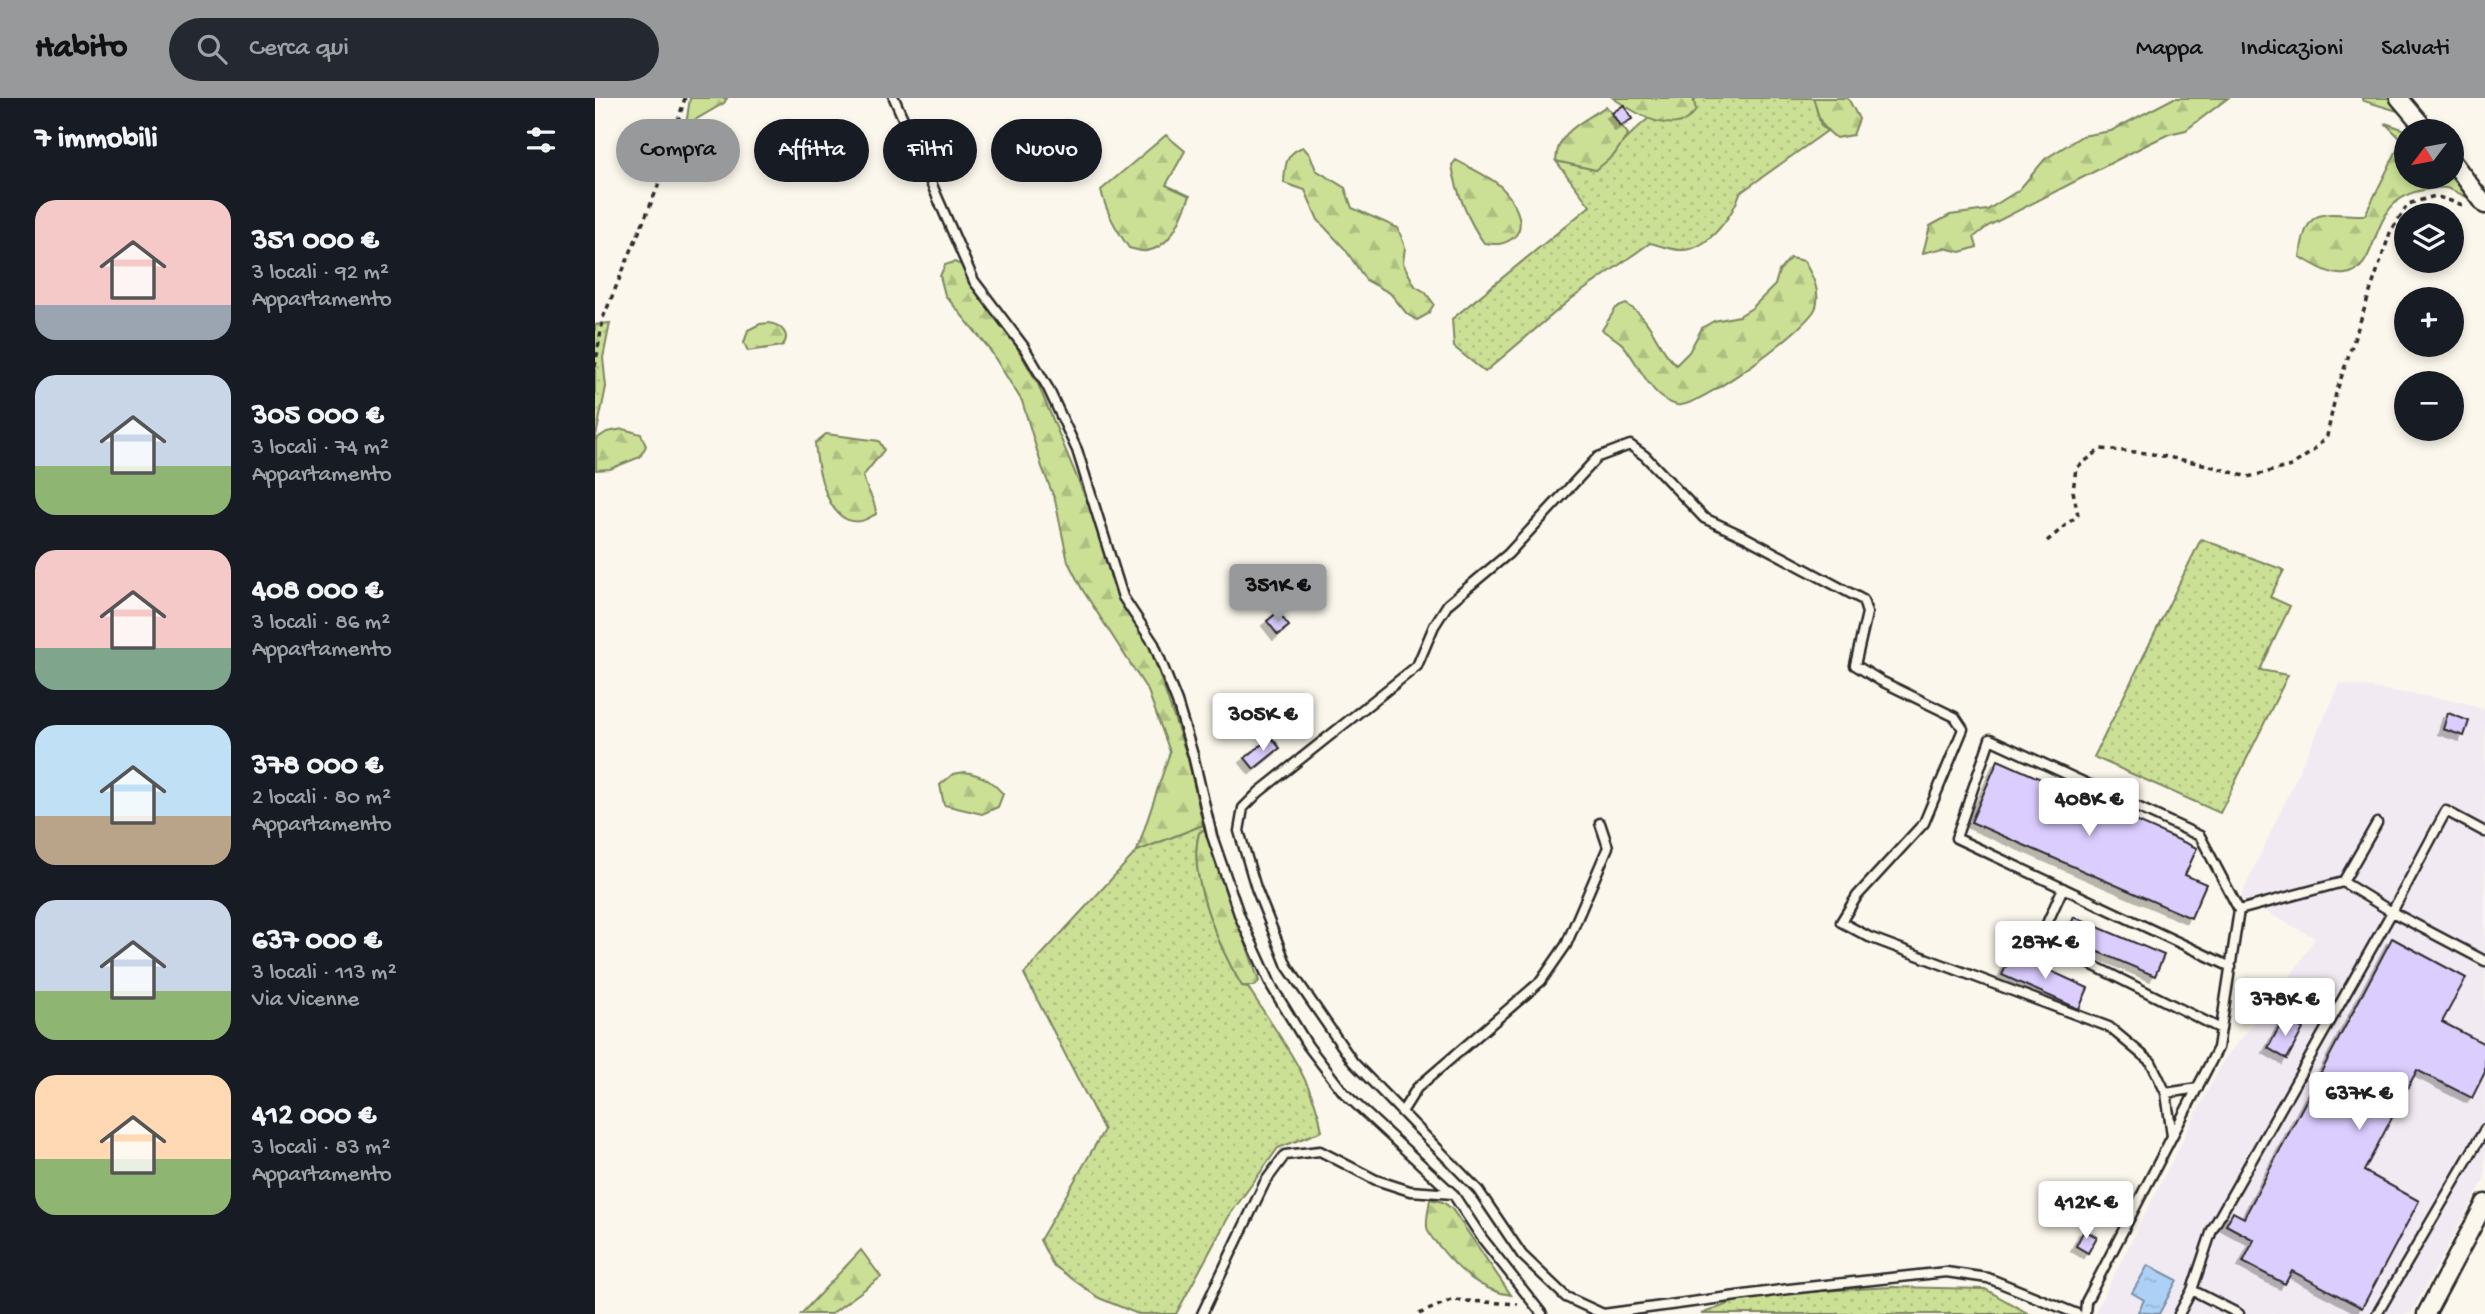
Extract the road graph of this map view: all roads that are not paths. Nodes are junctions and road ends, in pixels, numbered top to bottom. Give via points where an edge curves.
1 (894, 98) edge
2 (2399, 98) edge
3 (2417, 119) edge
4 (2464, 181) edge
5 (2479, 207) edge
6 (1600, 823) dead end
7 (2377, 823) dead end
8 (2485, 832) edge
9 (2343, 882) junction
10 (2063, 888) junction
11 (2239, 910) junction
12 (2392, 912) junction
13 (2485, 961) edge
14 (2231, 967) junction
15 (2221, 1029) junction
16 (2198, 1088) junction
17 (2166, 1093) junction
18 (1402, 1112) junction
19 (2485, 1129) edge
20 (2172, 1136) junction
21 (1453, 1194) junction
22 (2485, 1203) edge
23 (2192, 1290) junction
24 (1202, 1314) edge
25 (1542, 1314) edge
26 (2077, 1314) edge
27 (2085, 1314) edge
28 (2179, 1314) edge
29 (2239, 1314) edge
30 (2377, 1314) edge
31 (2426, 1314) edge

1 - 21 lane via 974,281 1024,347 1077,450 1123,597 1154,644 1177,702 1212,836 1240,917 1272,987 1344,1093
2 - 3 street
4 - 5 street
6 - 18 lane via 1608,847 1566,945 1541,981 1417,1088
7 - 9 lane
8 - 12 lane via 2446,811
9 - 11 lane
9 - 12 lane
10 - 11 lane via 1956,838 1990,739 2200,836
10 - 14 lane
10 - 15 lane via 2040,939
11 - 14 lane
12 - 13 lane
12 - 23 lane via 2212,1230
14 - 15 lane
15 - 16 lane via 2218,1048
16 - 17 lane
16 - 20 lane
17 - 18 lane via 2151,1062 2109,1027 1869,937 1841,922 1857,896 1924,823 1963,729 1955,717 1855,665 1867,613 1863,600 1704,518 1630,445 1598,457 1508,554 1448,604 1417,666 1243,808 1240,831 1256,888 1287,966 1353,1062
17 - 20 lane
18 - 26 lane via 1478,1190 1522,1255 1566,1297 1603,1314 1946,1272 1987,1278
19 - 30 lane
20 - 27 lane via 2086,1302
21 - 24 lane via 1387,1184 1319,1151 1285,1155 1265,1182
21 - 25 lane
22 - 31 street
23 - 28 lane
23 - 29 lane

